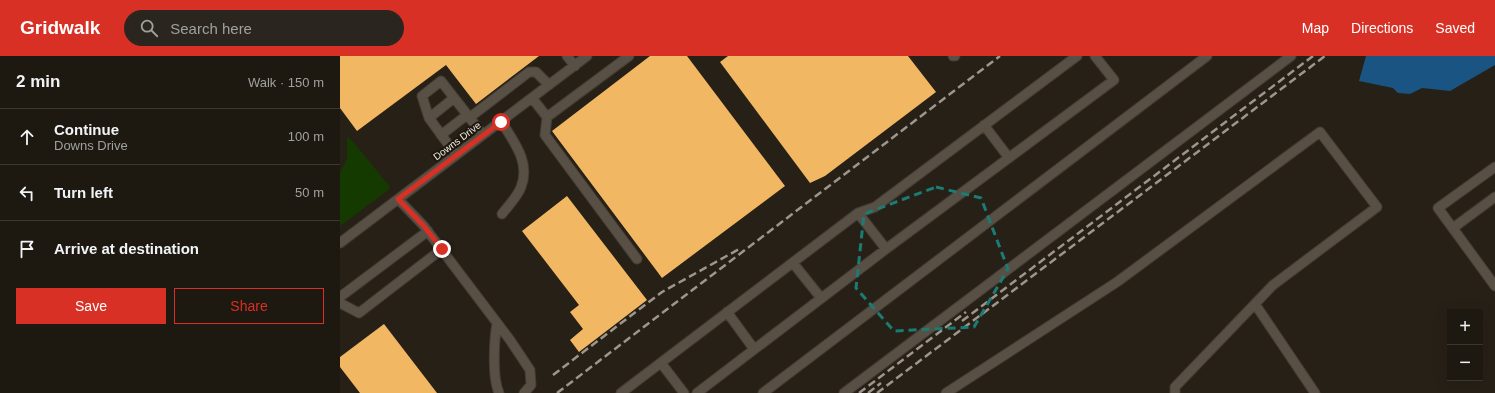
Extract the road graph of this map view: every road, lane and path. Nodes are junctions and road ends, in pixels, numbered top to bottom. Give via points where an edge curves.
1 (567, 56) edge
2 (587, 56) edge
3 (629, 56) edge
4 (1077, 56) edge
5 (1095, 56) edge
6 (1207, 56) edge
7 (1290, 56) edge
8 (575, 66) junction
9 (548, 85) junction
10 (454, 98) junction
11 (532, 98) junction
12 (468, 116) junction
13 (547, 117) junction
14 (429, 118) junction
15 (501, 122) junction
16 (984, 125) junction
17 (441, 135) junction
18 (483, 135) junction
19 (456, 155) junction
20 (1009, 158) junction
21 (1495, 167) edge
22 (1495, 196) edge
23 (398, 199) junction
24 (858, 213) junction
25 (502, 214) dead end
26 (1453, 228) junction
27 (428, 231) junction
28 (340, 243) edge
29 (442, 249) junction
30 (886, 249) junction
31 (637, 259) dead end
32 (793, 263) junction
33 (1495, 286) edge
34 (340, 297) edge
35 (821, 298) junction
36 (340, 303) edge
37 (1256, 304) junction
38 (727, 312) junction
39 (497, 323) junction
40 (754, 350) junction
41 (661, 363) junction
42 (499, 393) edge
43 (524, 393) edge
44 (621, 393) edge
45 (684, 393) edge
46 (697, 393) edge
47 (763, 393) edge
48 (844, 393) edge
49 (946, 393) edge
50 (1175, 393) edge
51 (1315, 393) edge

1 - 8 street
2 - 8 street, Downs Drive
3 - 13 street
4 - 16 street
5 - 20 street via 1114,80
6 - 47 street
7 - 48 street
8 - 9 street, Downs Drive
9 - 11 street, Downs Drive
9 - 12 street via 536,72 529,72
10 - 12 street
10 - 14 street
10 - 14 street via 441,81 422,96
11 - 13 street
11 - 15 street, Downs Drive
12 - 17 street
12 - 18 street
13 - 31 street via 545,134
14 - 17 street
15 - 18 street, Downs Drive
15 - 25 street via 519,150 524,168 521,187
16 - 20 street
16 - 24 street via 875,207
17 - 19 street
18 - 19 street, Downs Drive
19 - 23 street, Downs Drive
20 - 30 street
21 - 26 street via 1438,208
22 - 26 street
23 - 27 street
23 - 28 street, Downs Drive
24 - 30 street
24 - 32 street
26 - 33 street
27 - 29 street
27 - 34 street
29 - 36 street via 359,313
29 - 39 street
30 - 35 street
32 - 35 street
32 - 38 street
35 - 40 street
37 - 49 street via 1273,285 1377,207 1320,132 1117,282
37 - 50 street via 1175,387
37 - 51 street
38 - 40 street
38 - 41 street
39 - 42 street via 496,380
39 - 43 street via 530,370 531,385
40 - 46 street
41 - 44 street
41 - 45 street

